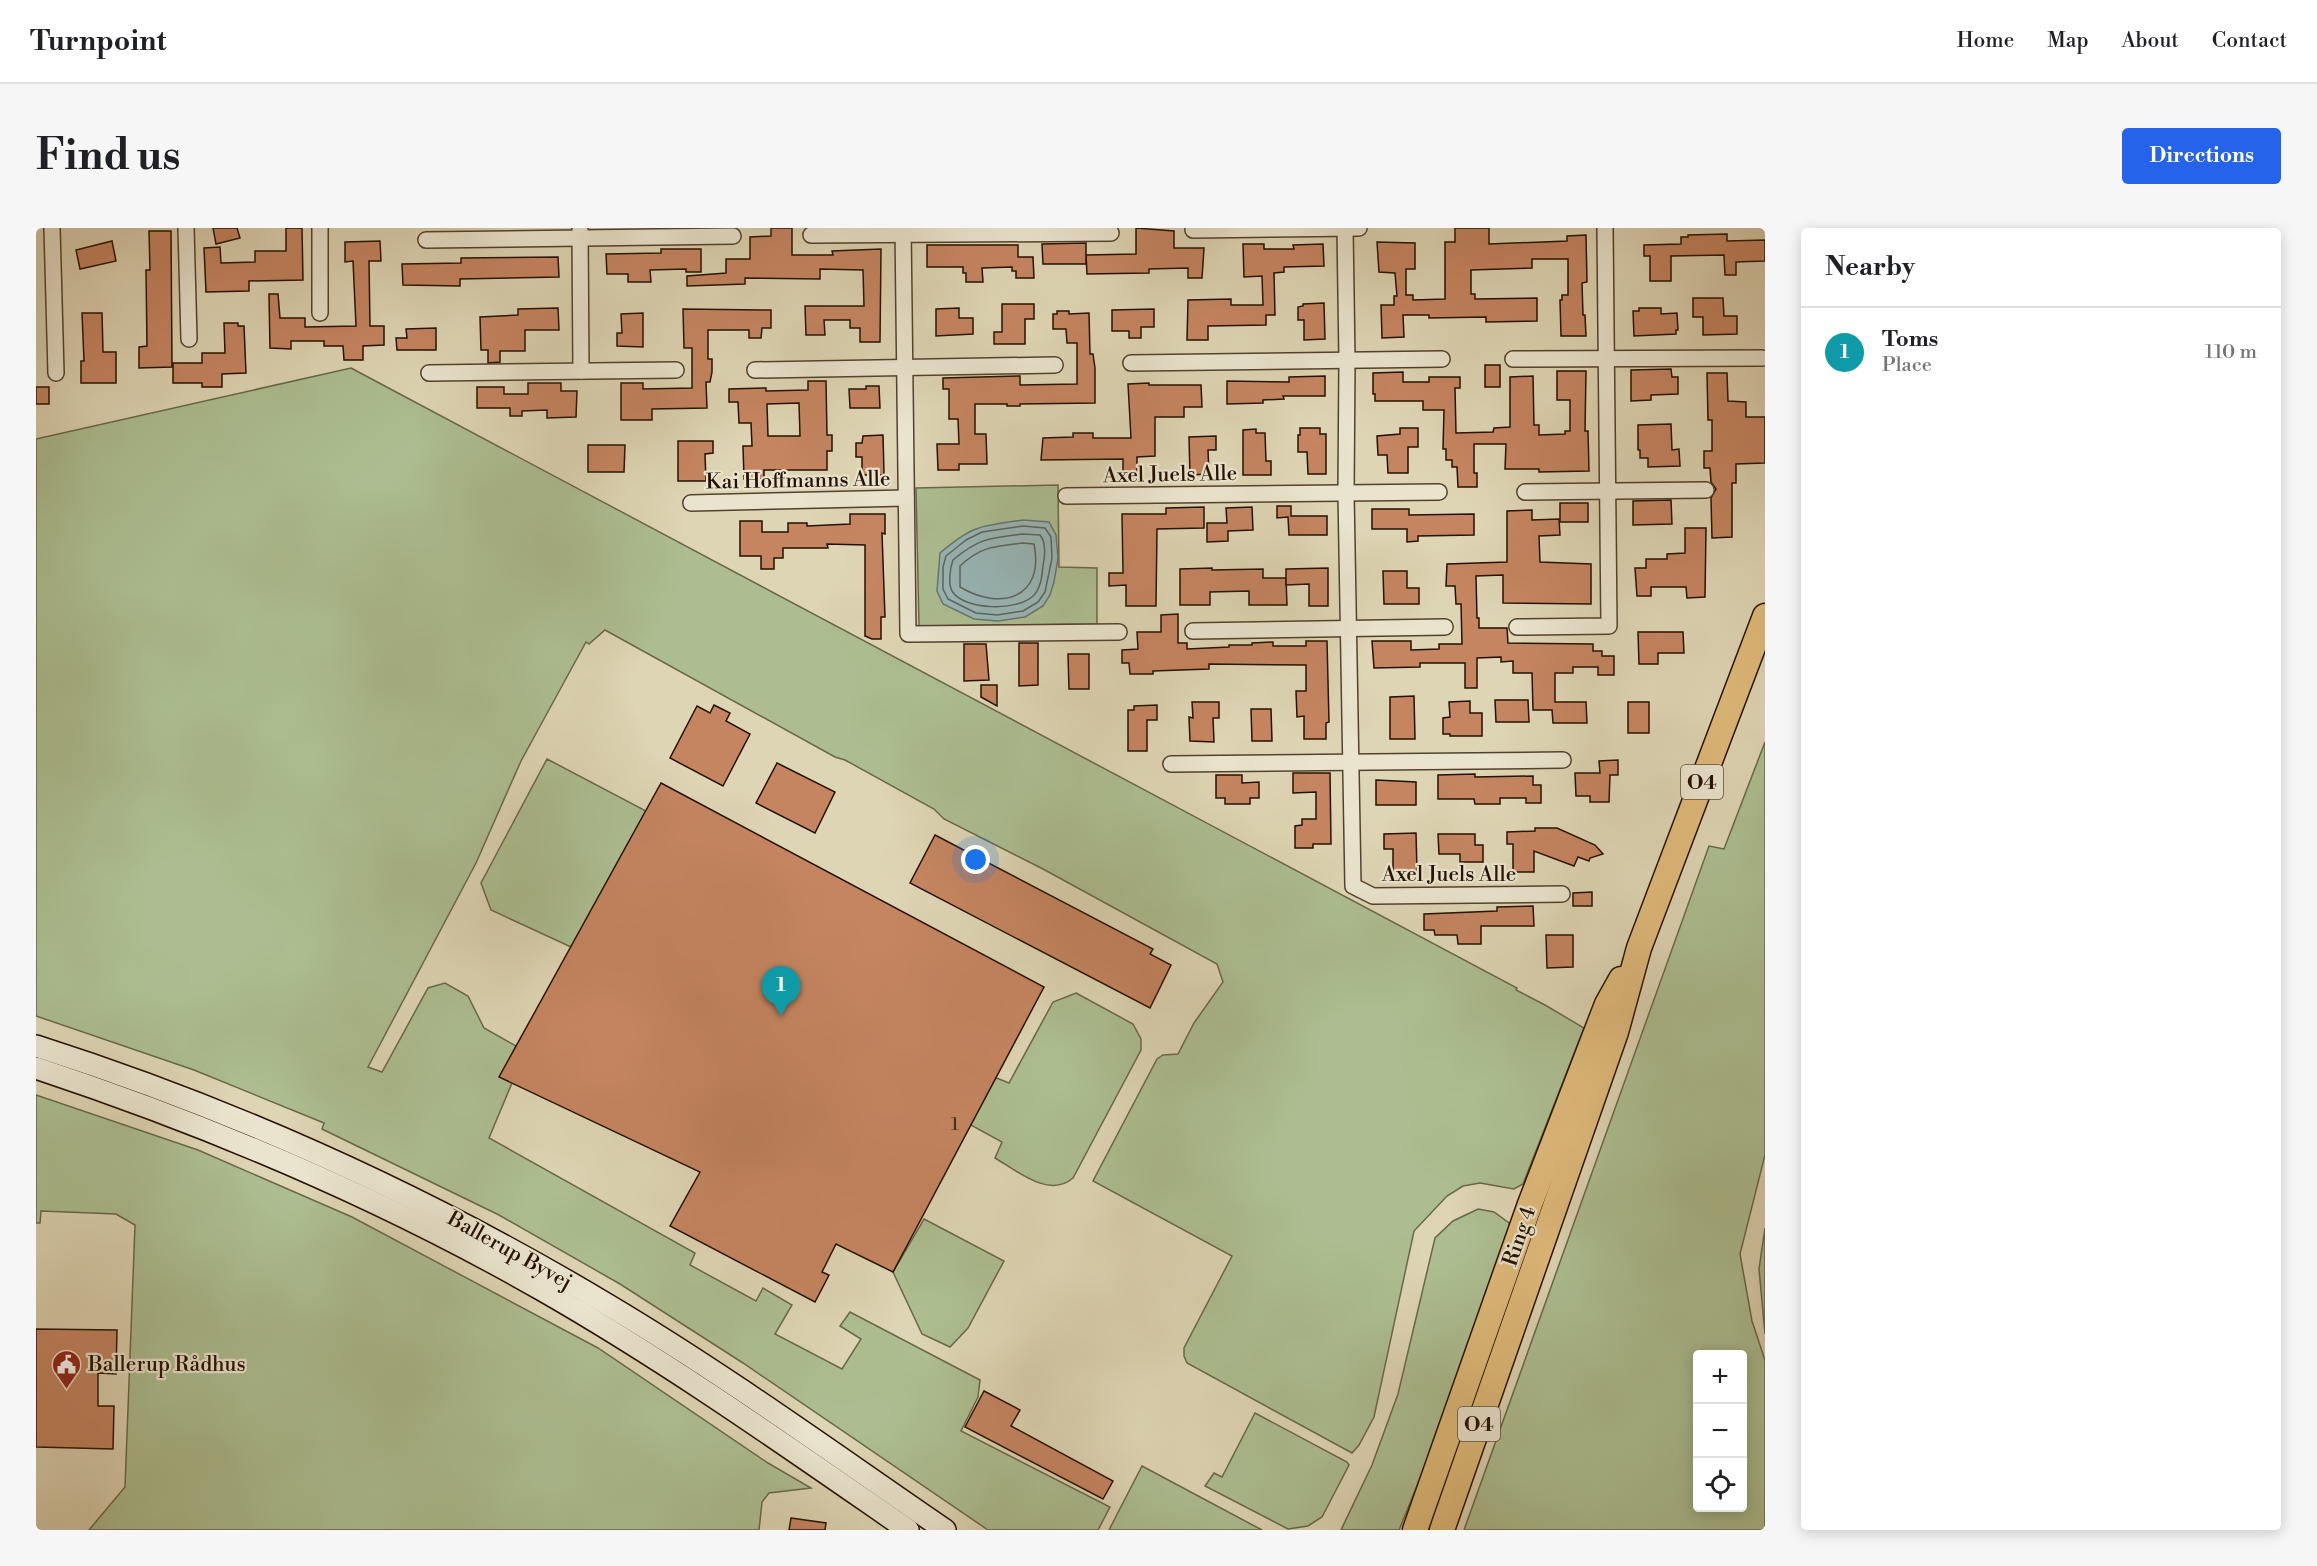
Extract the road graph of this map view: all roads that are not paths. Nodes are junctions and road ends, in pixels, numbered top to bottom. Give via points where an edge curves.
1 (52, 228) edge
2 (186, 228) edge
3 (320, 228) edge
4 (1344, 228) edge
5 (1359, 228) edge
6 (1605, 228) edge
7 (1192, 230) dead end
8 (903, 231) edge
9 (1112, 232) dead end
10 (580, 233) edge
11 (811, 235) dead end
12 (733, 236) dead end
13 (426, 240) dead end
14 (320, 313) dead end
15 (189, 339) dead end
16 (1606, 358) junction
17 (1762, 358) dead end
18 (1442, 359) dead end
19 (1513, 359) dead end
20 (1347, 360) junction
21 (1131, 363) dead end
22 (1055, 364) dead end
23 (905, 367) junction
24 (675, 370) dead end
25 (755, 370) dead end
26 (581, 371) junction
27 (56, 373) dead end
28 (429, 373) dead end
29 (1706, 490) dead end
30 (1439, 492) dead end
31 (1525, 492) dead end
32 (1608, 492) junction
33 (1346, 493) junction
34 (1066, 496) dead end
35 (906, 498) junction
36 (691, 503) dead end
37 (1765, 616) edge
38 (1445, 627) dead end
39 (1517, 627) dead end
40 (1348, 628) junction
41 (1193, 631) dead end
42 (1119, 632) dead end
43 (1563, 760) dead end
44 (1350, 762) junction
45 (1171, 764) dead end
46 (1562, 894) dead end
47 (1639, 948) junction
48 (36, 1046) edge
49 (36, 1068) edge
50 (908, 1530) edge
51 (945, 1530) edge
52 (1415, 1530) edge
53 (1442, 1530) edge

1 - 27 street
2 - 15 street
3 - 14 street
4 - 5 street
4 - 7 street
4 - 20 street, Axel Juels Alle
6 - 16 street
8 - 9 street
8 - 11 street
8 - 23 street, Kai Hoffmanns Alle
10 - 12 street
10 - 13 street
10 - 26 street
16 - 17 street
16 - 19 street
16 - 32 street
18 - 20 street
20 - 21 street
20 - 33 street, Axel Juels Alle
22 - 23 street
23 - 25 street
23 - 35 street, Kai Hoffmanns Alle
24 - 26 street
26 - 28 street
29 - 32 street
30 - 33 street, Axel Juels Alle
31 - 32 street
32 - 39 street via 1609,626
33 - 34 street, Axel Juels Alle
33 - 40 street, Axel Juels Alle
35 - 36 street, Kai Hoffmanns Alle
35 - 42 street, Kai Hoffmanns Alle via 908,634
37 - 47 main road, Ring 4 / O4
38 - 40 street
40 - 41 street
40 - 44 street, Axel Juels Alle
43 - 44 street
44 - 45 street
44 - 46 street, Axel Juels Alle via 1353,886 1373,896
47 - 52 main road, Ring 4 / O4 via 1596,1032 1530,1204
47 - 53 main road, Ring 4 / O4 via 1612,1043
48 - 51 main road, Ballerup Byvej via 265,1130 490,1238 674,1345
49 - 50 main road, Ballerup Byvej via 200,1126 425,1227 601,1324

